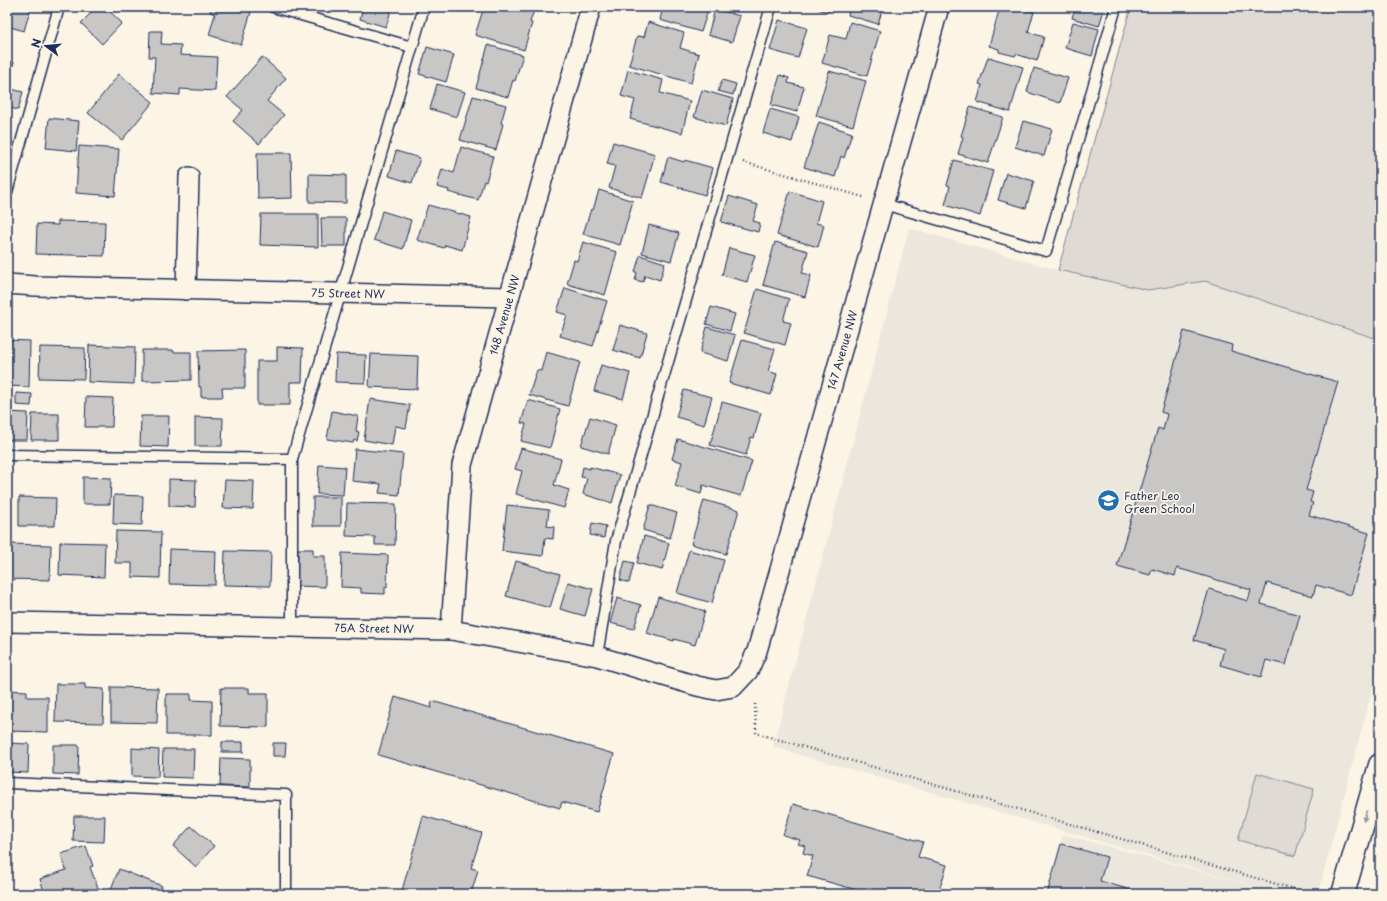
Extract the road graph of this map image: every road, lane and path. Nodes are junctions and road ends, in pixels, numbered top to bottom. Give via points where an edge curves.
1 (59, 7) edge
2 (273, 7) edge
3 (424, 7) edge
4 (591, 7) edge
5 (771, 7) edge
6 (939, 7) edge
7 (1116, 7) edge
8 (412, 48) junction
9 (727, 157) junction
10 (189, 177) dead end
11 (7, 192) edge
12 (884, 204) junction
13 (7, 284) edge
14 (186, 290) junction
15 (340, 293) junction
16 (509, 297) junction
17 (7, 455) edge
18 (292, 459) junction
19 (7, 622) edge
20 (292, 627) junction
21 (451, 630) junction
22 (597, 656) junction
23 (733, 687) joint
24 (755, 704) dead end
25 (1380, 765) edge
26 (7, 783) edge
27 (286, 894) edge
28 (1311, 894) edge
29 (1343, 894) edge

1 - 11 lane
2 - 8 lane
3 - 8 lane
4 - 16 street, 148 Avenue NW
5 - 9 lane
6 - 12 street, 147 Avenue NW
7 - 12 lane via 1046,251
8 - 15 lane
9 - 12 path
9 - 22 lane via 616,541
10 - 14 street
12 - 23 street, 147 Avenue NW via 757,651 748,671
13 - 14 street, 75 Street NW
14 - 15 street, 75 Street NW
15 - 16 street, 75 Street NW
15 - 18 lane
16 - 21 street, 148 Avenue NW via 462,465
17 - 18 lane
18 - 20 lane
19 - 20 street, 75A Street NW
20 - 21 street, 75A Street NW
21 - 22 street, 75A Street NW
22 - 23 street, 75A Street NW via 697,686 716,690
24 - 28 path via 756,733
25 -> 29 street
26 - 27 lane via 286,795

